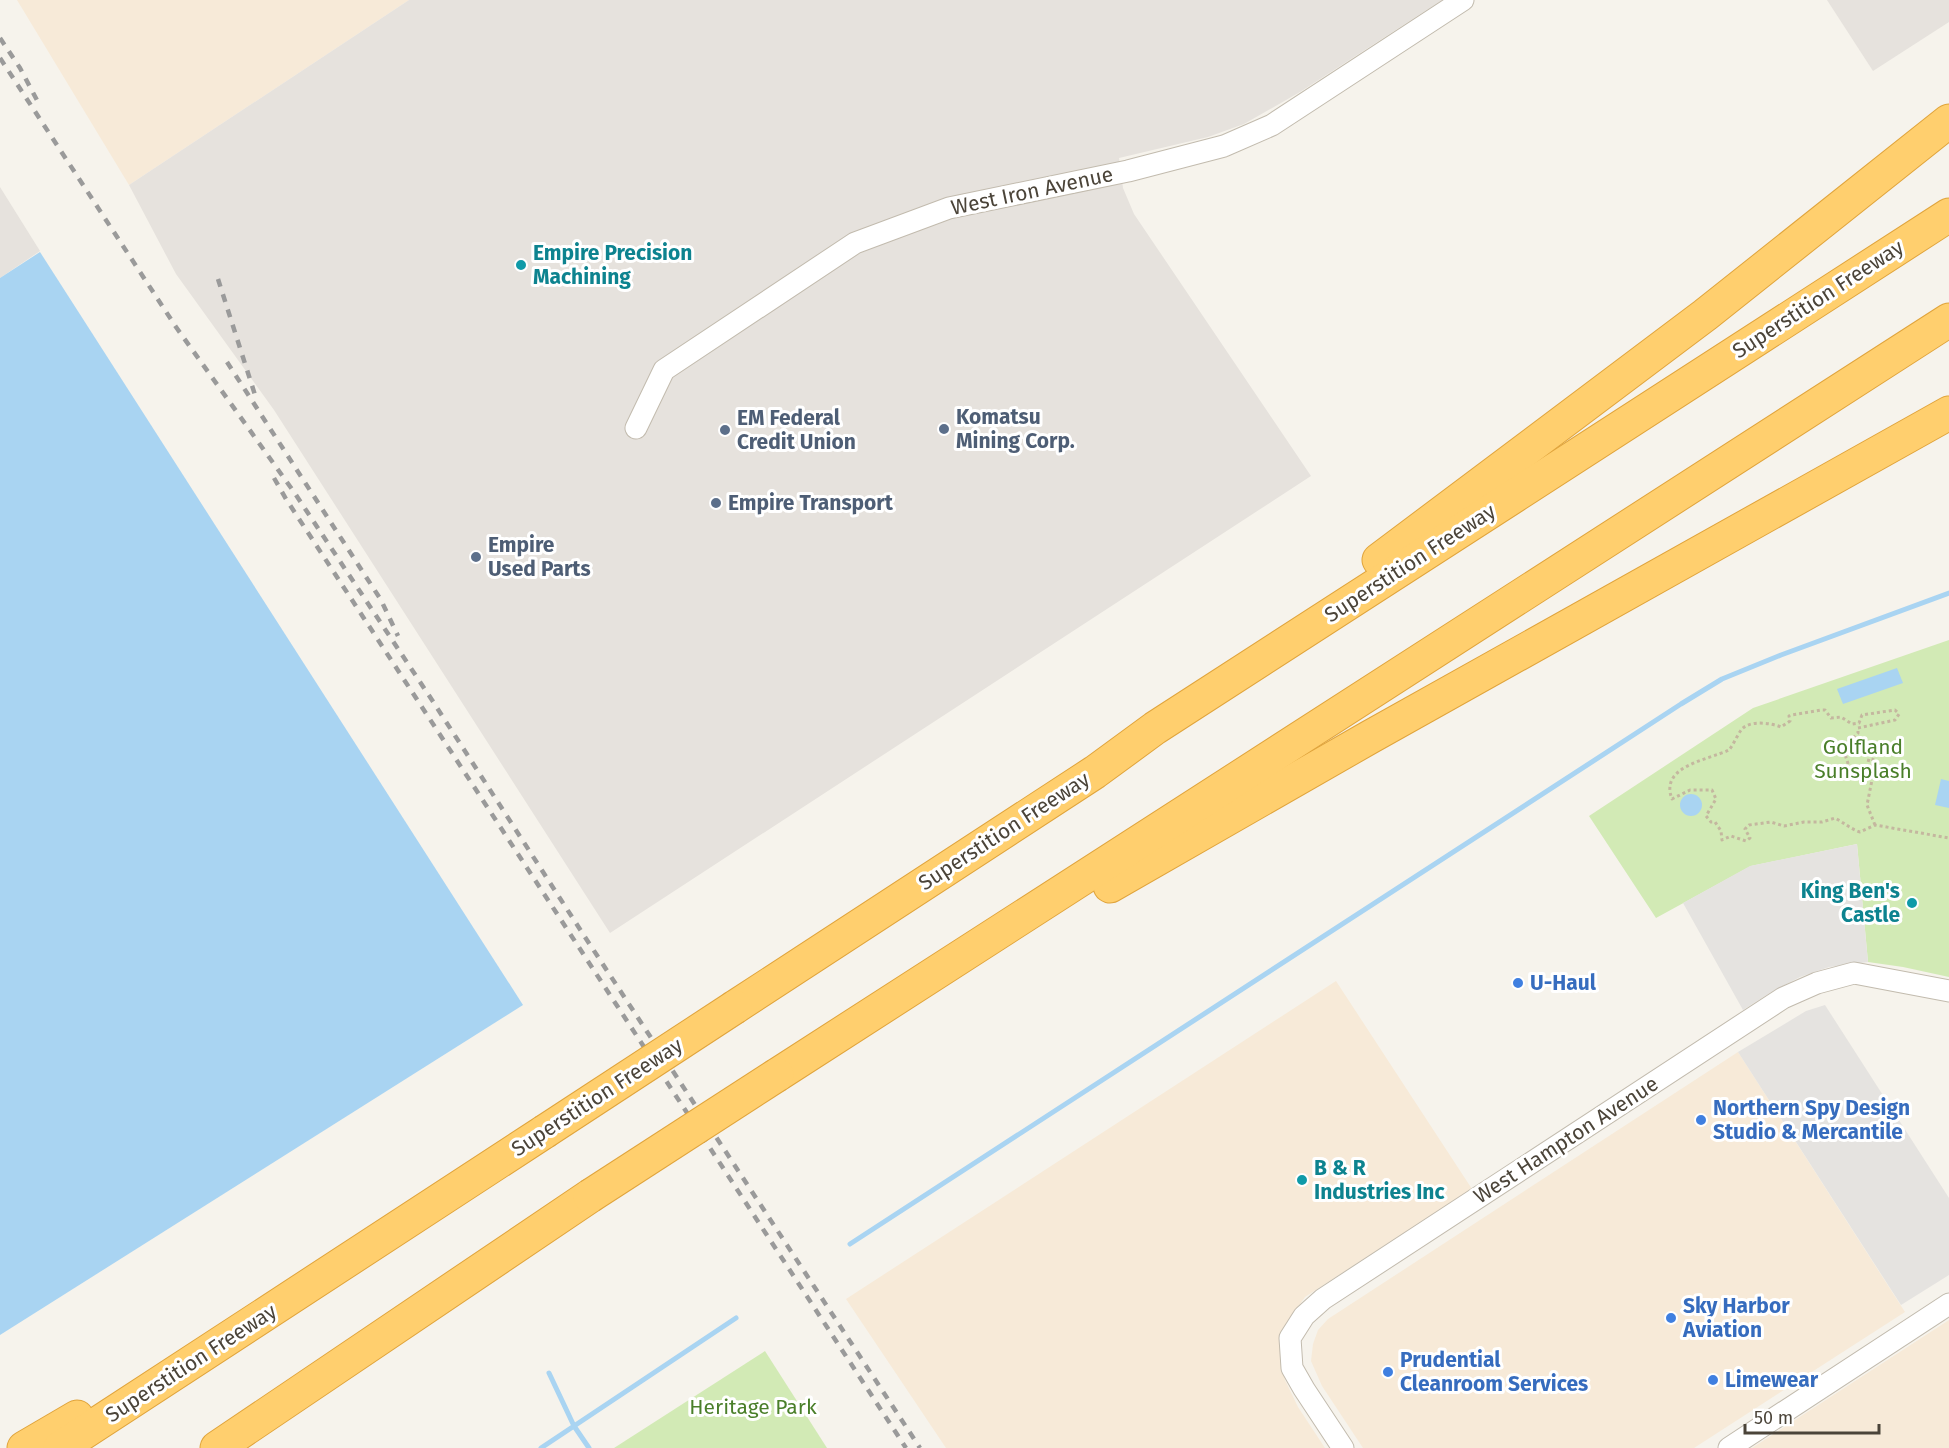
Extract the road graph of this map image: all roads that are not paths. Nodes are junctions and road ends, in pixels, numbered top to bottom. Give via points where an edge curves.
1 (1463, 0) edge
2 (1949, 122) edge
3 (1949, 215) edge
4 (1949, 320) edge
5 (1949, 413) edge
6 (636, 428) dead end
7 (1155, 728) junction
8 (1949, 991) edge
9 (777, 1075) junction
10 (351, 1258) junction
11 (1949, 1304) edge
12 (24, 1448) edge
13 (60, 1448) edge
14 (217, 1448) edge
15 (1343, 1448) edge
16 (1729, 1448) edge

1 - 6 street, West Iron Avenue via 1272,125 1224,146 1128,171 949,208 855,243 664,370
2 - 7 highway via 1705,315
3 - 7 highway, Superstition Freeway
4 - 9 highway
5 - 9 highway
7 - 10 highway, Superstition Freeway, bridge via 1086,778
8 - 15 street, West Hampton Avenue via 1854,973 1816,983 1783,998 1323,1299 1304,1316 1290,1338 1292,1368
9 - 14 highway, bridge
10 - 12 highway
10 - 13 highway, Superstition Freeway
11 - 16 street

